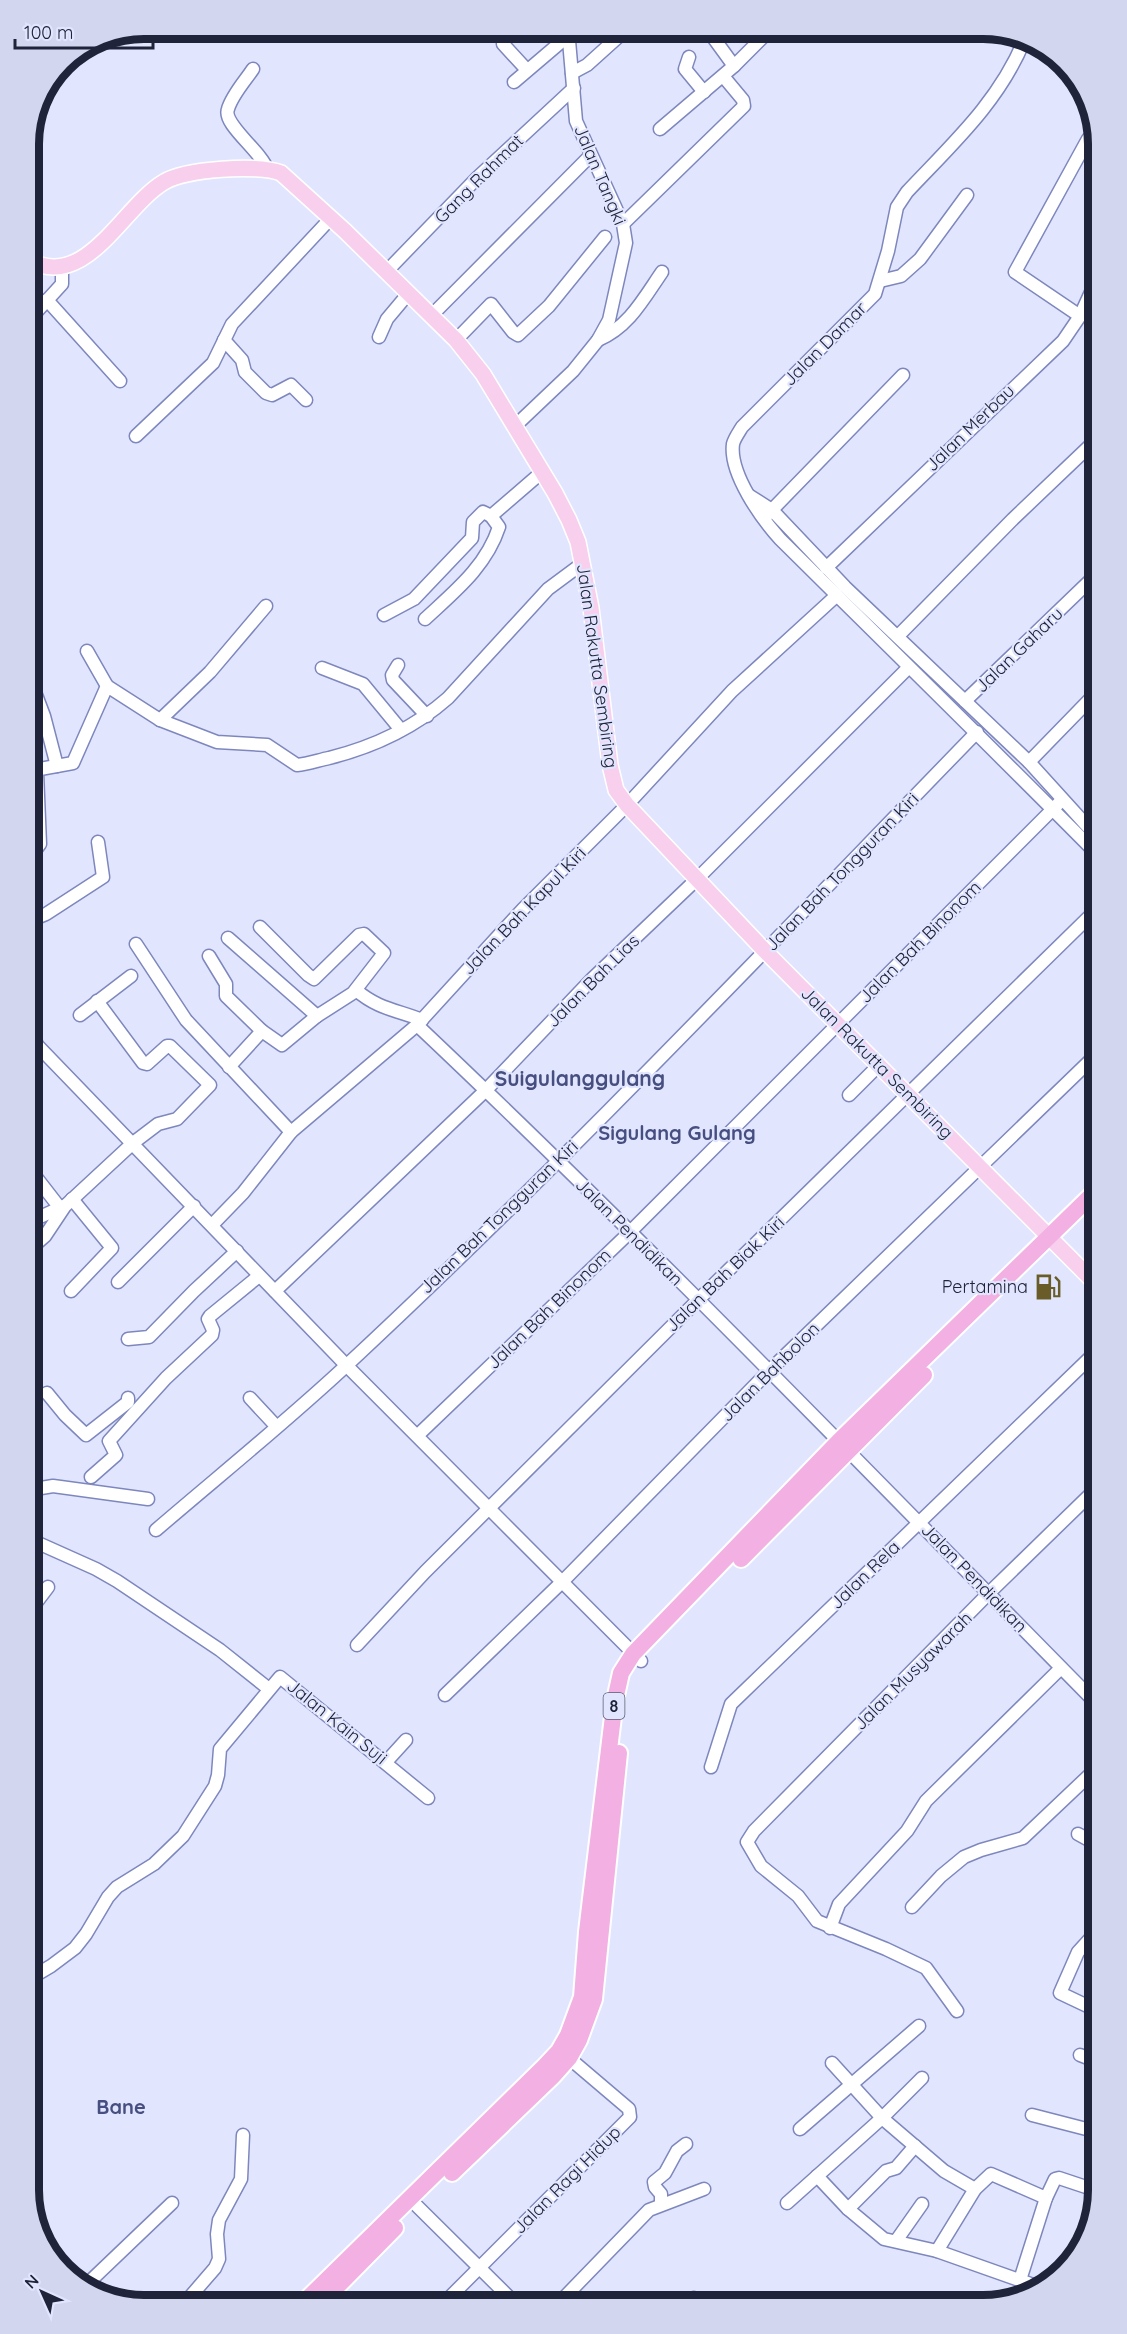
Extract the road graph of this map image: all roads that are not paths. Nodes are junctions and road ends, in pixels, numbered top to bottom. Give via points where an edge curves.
1 (560, 39) edge
2 (569, 39) edge
3 (616, 39) edge
4 (714, 39) edge
5 (761, 39) edge
6 (503, 44) dead end
7 (1022, 47) edge
8 (689, 57) dead end
9 (734, 66) junction
10 (253, 69) dead end
11 (527, 70) junction
12 (572, 73) junction
13 (723, 76) junction
14 (514, 82) dead end
15 (574, 88) junction
16 (704, 92) junction
17 (660, 129) dead end
18 (1088, 139) dead end
19 (590, 156) junction
20 (267, 169) junction
21 (967, 195) dead end
22 (331, 218) junction
23 (623, 224) junction
24 (605, 237) dead end
25 (39, 266) edge
26 (62, 268) junction
27 (386, 272) junction
28 (662, 272) dead end
29 (880, 280) junction
30 (408, 294) junction
31 (47, 300) junction
32 (1088, 305) edge
33 (39, 309) edge
34 (431, 316) junction
35 (1080, 316) junction
36 (379, 337) dead end
37 (224, 340) junction
38 (456, 340) junction
39 (598, 340) junction
40 (903, 375) dead end
41 (120, 381) dead end
42 (306, 400) dead end
43 (514, 427) junction
44 (136, 436) dead end
45 (1088, 448) edge
46 (542, 472) junction
47 (749, 495) junction
48 (772, 510) junction
49 (491, 516) junction
50 (763, 519) junction
51 (584, 563) junction
52 (826, 568) junction
53 (1088, 583) edge
54 (836, 596) junction
55 (266, 606) dead end
56 (384, 615) dead end
57 (425, 620) dead end
58 (898, 636) junction
59 (87, 651) dead end
60 (398, 665) dead end
61 (322, 668) dead end
62 (908, 668) junction
63 (107, 686) junction
64 (965, 701) junction
65 (1088, 702) edge
66 (39, 703) edge
67 (427, 716) junction
68 (160, 720) junction
69 (401, 730) junction
70 (977, 732) junction
71 (1029, 762) junction
72 (57, 766) junction
73 (39, 770) edge
74 (627, 805) junction
75 (1058, 805) junction
76 (1087, 825) edge
77 (39, 826) edge
78 (98, 842) dead end
79 (1088, 842) edge
80 (39, 845) edge
81 (697, 879) junction
82 (39, 917) edge
83 (1088, 918) edge
84 (260, 927) dead end
85 (228, 938) dead end
86 (136, 944) dead end
87 (765, 951) junction
88 (210, 956) dead end
89 (131, 976) dead end
90 (356, 990) junction
91 (97, 1001) junction
92 (80, 1015) dead end
93 (317, 1016) junction
94 (419, 1022) junction
95 (837, 1023) junction
96 (262, 1031) junction
97 (39, 1052) edge
98 (1088, 1063) edge
99 (879, 1065) junction
100 (229, 1067) junction
101 (486, 1090) junction
102 (849, 1095) dead end
103 (909, 1095) junction
104 (291, 1132) junction
105 (133, 1143) junction
106 (557, 1161) junction
107 (980, 1168) junction
108 (39, 1179) edge
109 (1088, 1201) edge
110 (66, 1204) junction
111 (194, 1206) junction
112 (1088, 1213) edge
113 (39, 1217) edge
114 (212, 1225) junction
115 (629, 1233) junction
116 (1055, 1240) junction
117 (39, 1241) edge
118 (237, 1251) junction
119 (1088, 1275) edge
120 (259, 1276) junction
121 (118, 1282) dead end
122 (71, 1291) dead end
123 (274, 1291) junction
124 (698, 1300) junction
125 (128, 1339) dead end
126 (1088, 1360) edge
127 (346, 1365) junction
128 (768, 1372) junction
129 (47, 1393) dead end
130 (128, 1398) dead end
131 (250, 1398) dead end
132 (276, 1426) junction
133 (91, 1432) junction
134 (418, 1435) junction
135 (109, 1444) junction
136 (843, 1447) junction
137 (91, 1477) dead end
138 (39, 1488) edge
139 (1088, 1497) edge
140 (148, 1499) dead end
141 (490, 1508) junction
142 (920, 1523) junction
143 (156, 1530) dead end
144 (39, 1544) edge
145 (562, 1581) junction
146 (48, 1587) dead end
147 (989, 1593) junction
148 (39, 1598) edge
149 (357, 1645) dead end
150 (637, 1657) junction
151 (1061, 1668) junction
152 (269, 1689) junction
153 (446, 1695) dead end
154 (1088, 1695) edge
155 (406, 1740) dead end
156 (386, 1762) junction
157 (711, 1767) dead end
158 (1088, 1776) edge
159 (428, 1798) dead end
160 (1078, 1834) dead end
161 (1088, 1840) edge
162 (912, 1908) dead end
163 (830, 1928) junction
164 (1088, 1941) edge
165 (39, 1973) edge
166 (1088, 2006) edge
167 (957, 2011) dead end
168 (919, 2026) dead end
169 (1080, 2055) dead end
170 (569, 2058) junction
171 (1088, 2058) edge
172 (832, 2063) dead end
173 (922, 2078) dead end
174 (853, 2084) junction
175 (1032, 2115) dead end
176 (882, 2118) junction
177 (800, 2129) dead end
178 (1088, 2129) edge
179 (243, 2135) dead end
180 (686, 2144) dead end
181 (915, 2146) junction
182 (817, 2176) junction
183 (1088, 2187) edge
184 (704, 2189) dead end
185 (975, 2189) junction
186 (1046, 2198) junction
187 (172, 2203) dead end
188 (661, 2203) junction
189 (787, 2203) dead end
190 (922, 2204) dead end
191 (417, 2206) junction
192 (849, 2209) junction
193 (896, 2241) junction
194 (937, 2251) junction
195 (480, 2268) junction
196 (91, 2280) edge
197 (1020, 2280) junction
198 (1030, 2284) edge
199 (192, 2295) edge
200 (311, 2295) edge
201 (329, 2295) edge
202 (452, 2295) edge
203 (507, 2295) edge
204 (566, 2295) edge

1 - 11 street
2 - 12 street, Jalan Tangki
3 - 12 street
4 - 9 street
5 - 9 street
6 - 11 street
7 - 29 street, Jalan Damar via 989,104 897,207
8 - 16 street via 685,69
9 - 13 street
10 - 20 street via 226,115
11 - 14 street
12 - 15 street, Jalan Tangki
13 - 16 street
13 - 23 street via 744,106
15 - 19 street, Jalan Tangki via 576,121
15 - 27 street, Gang Rahmat via 477,178
16 - 17 street
18 - 35 street via 1015,272
19 - 23 street, Jalan Tangki
19 - 34 street
20 - 22 main road, Jalan Rakutta Sembiring via 287,177
20 - 26 main road, Jalan Rakutta Sembiring via 216,169 170,179 84,257
21 - 29 street via 920,259 901,276
22 - 27 main road, Jalan Rakutta Sembiring
22 - 37 street via 232,324
23 - 39 street, Jalan Tangki via 626,243 609,320
24 - 38 street via 549,306 518,335 491,304
25 - 26 main road
26 - 31 street via 62,284
27 - 30 main road, Jalan Rakutta Sembiring
28 - 39 street via 624,325
29 - 47 street, Jalan Damar via 875,294 742,428 733,443 736,469
30 - 34 main road, Jalan Rakutta Sembiring
30 - 36 street
31 - 33 street
31 - 41 street
32 - 35 street, Jalan Merbau
34 - 38 main road, Jalan Rakutta Sembiring
35 - 52 street, Jalan Merbau via 1063,341
37 - 42 street via 242,360 245,372 266,393 272,395 291,385
37 - 44 street via 213,363
38 - 43 main road, Jalan Rakutta Sembiring via 483,374
39 - 43 street, Jalan Tangki via 573,371
40 - 48 street
43 - 46 main road, Jalan Rakutta Sembiring
45 - 58 street
46 - 49 street
46 - 51 main road, Jalan Rakutta Sembiring via 569,520
47 - 48 street, Jalan Damar
47 - 50 street, Jalan Damar
48 - 50 street
48 - 52 street, Jalan Damar
49 - 56 street via 483,512 473,524 472,538 411,602
49 - 57 street via 499,527 487,554 467,580
50 - 54 street, Jalan Damar
51 - 67 street via 546,591
51 - 74 main road, Jalan Rakutta Sembiring via 610,765 616,790
52 - 58 street, Jalan Damar
53 - 64 street, Jalan Gaharu
54 - 62 street, Jalan Damar
54 - 74 street, Jalan Bah Kapul Kiri via 732,691
55 - 68 street via 212,669
58 - 64 street, Jalan Damar
59 - 63 street
60 - 67 street via 393,680
61 - 69 street via 363,684
62 - 70 street, Jalan Damar
62 - 81 street, Jalan Bah Lias
63 - 68 street
63 - 72 street via 73,764
64 - 71 street, Jalan Damar
65 - 71 street
66 - 72 street
67 - 69 street
68 - 69 street via 217,742 267,745 300,765 371,745
70 - 75 street, Jalan Damar
70 - 87 street, Jalan Bah Tongguran Kiri
71 - 75 street, Jalan Damar
72 - 73 street
74 - 81 main road, Jalan Rakutta Sembiring
74 - 94 street, Jalan Bah Kapul Kiri via 523,909
75 - 76 street, Jalan Damar
75 - 79 street, Jalan Damar
75 - 95 street, Jalan Bah Binonom
77 - 80 street
78 - 82 street via 103,877
81 - 87 main road, Jalan Rakutta Sembiring
81 - 101 street, Jalan Bah Lias
83 - 103 street, Jalan Bah Biak Kiri
84 - 90 street via 314,979 364,934 384,953
85 - 93 street
86 - 100 street via 183,1015
87 - 95 main road, Jalan Rakutta Sembiring
87 - 106 street, Jalan Bah Tongguran Kiri
88 - 96 street via 226,984 226,996
89 - 91 street
90 - 93 street
90 - 94 street via 385,1009
91 - 92 street
91 - 105 street via 143,1063 170,1046 210,1085 177,1119 158,1124
93 - 96 street via 282,1045
94 - 101 street, Jalan Pendidikan
94 - 104 street, Jalan Bah Kapul Kiri
95 - 99 main road, Jalan Rakutta Sembiring
95 - 115 street, Jalan Bah Binonom
96 - 100 street
97 - 105 street
98 - 107 street, Jalan Bahbolon
99 - 102 street
99 - 103 main road, Jalan Rakutta Sembiring
100 - 104 street
101 - 106 street, Jalan Pendidikan
101 - 123 street, Jalan Bah Lias
103 - 107 main road, Jalan Rakutta Sembiring
103 - 124 street, Jalan Bah Biak Kiri
104 - 114 street, Jalan Bah Kapul Kiri
105 - 110 street
105 - 111 street
106 - 115 street, Jalan Pendidikan
106 - 127 street, Jalan Bah Tongguran Kiri
107 - 116 main road, Jalan Rakutta Sembiring
107 - 128 street, Jalan Bahbolon
108 - 110 street
109 - 116 highway, 8
110 - 113 street
110 - 117 street
110 - 122 street via 112,1248
111 - 114 street
111 - 121 street
112 - 116 highway, 8
114 - 118 street
115 - 124 street, Jalan Pendidikan
115 - 134 street, Jalan Bah Binonom
116 - 119 main road, Jalan Rakutta Sembiring
116 - 136 highway, 8
118 - 120 street
118 - 125 street via 149,1337
120 - 123 street
120 - 135 street via 210,1316 212,1335 166,1378
123 - 127 street
124 - 128 street, Jalan Pendidikan
124 - 141 street, Jalan Bah Biak Kiri
126 - 142 street, Jalan Rela
127 - 132 street, Jalan Bah Tongguran Kiri
127 - 134 street
128 - 136 street, Jalan Pendidikan
128 - 145 street, Jalan Bahbolon
129 - 133 street via 84,1434
130 - 133 street
131 - 132 street
132 - 143 street, Jalan Bah Tongguran Kiri
133 - 135 street via 96,1440
134 - 141 street
135 - 137 street via 116,1455
136 - 142 street, Jalan Pendidikan
136 - 150 highway, 8
138 - 140 street via 53,1486
139 - 147 street, Jalan Musyawarah
141 - 145 street
141 - 149 street, Jalan Bah Biak Kiri
142 - 147 street, Jalan Pendidikan
142 - 157 street, Jalan Rela via 731,1704
144 - 152 street via 117,1581 220,1650
145 - 150 street
145 - 153 street, Jalan Bahbolon
146 - 148 street
147 - 151 street, Jalan Pendidikan
147 - 163 street, Jalan Musyawarah via 747,1842 758,1862 798,1896 815,1919
150 - 170 highway, 8 via 625,1702 594,1999
150 - 200 highway, 8 via 621,1673 615,1700 582,1996 568,2035 544,2067
151 - 154 street, Jalan Pendidikan
151 - 163 street via 926,1801 907,1831 839,1904
152 - 156 street, Jalan Kain Suji via 282,1677
152 - 165 street, Jalan Kain Suji via 220,1749 215,1786 183,1836 154,1864 111,1892 75,1948
155 - 156 street
156 - 159 street, Jalan Kain Suji
158 - 162 street via 1023,1838 964,1857 941,1875
160 - 161 street
163 - 167 street via 926,1968
164 - 166 street via 1078,1952 1060,1993
168 - 174 street
169 - 171 street
170 - 191 highway, 8
170 - 195 street, Jalan Ragi Hidup via 629,2109 630,2117
172 - 174 street
173 - 176 street
174 - 176 street
174 - 177 street
175 - 178 street
176 - 181 street
176 - 182 street
179 - 199 street via 241,2179 219,2220 219,2259
180 - 188 street via 654,2182 662,2194
181 - 185 street
181 - 192 street
182 - 189 street
182 - 192 street
183 - 186 street via 1059,2178
184 - 188 street
185 - 186 street via 994,2174
185 - 194 street
186 - 197 street
187 - 196 street
188 - 204 street via 649,2210
190 - 193 street
191 - 195 street
191 - 201 highway, 8
192 - 193 street via 882,2238
193 - 194 street
194 - 197 street
195 - 202 street, Jalan Ragi Hidup
195 - 203 street
197 - 198 street

